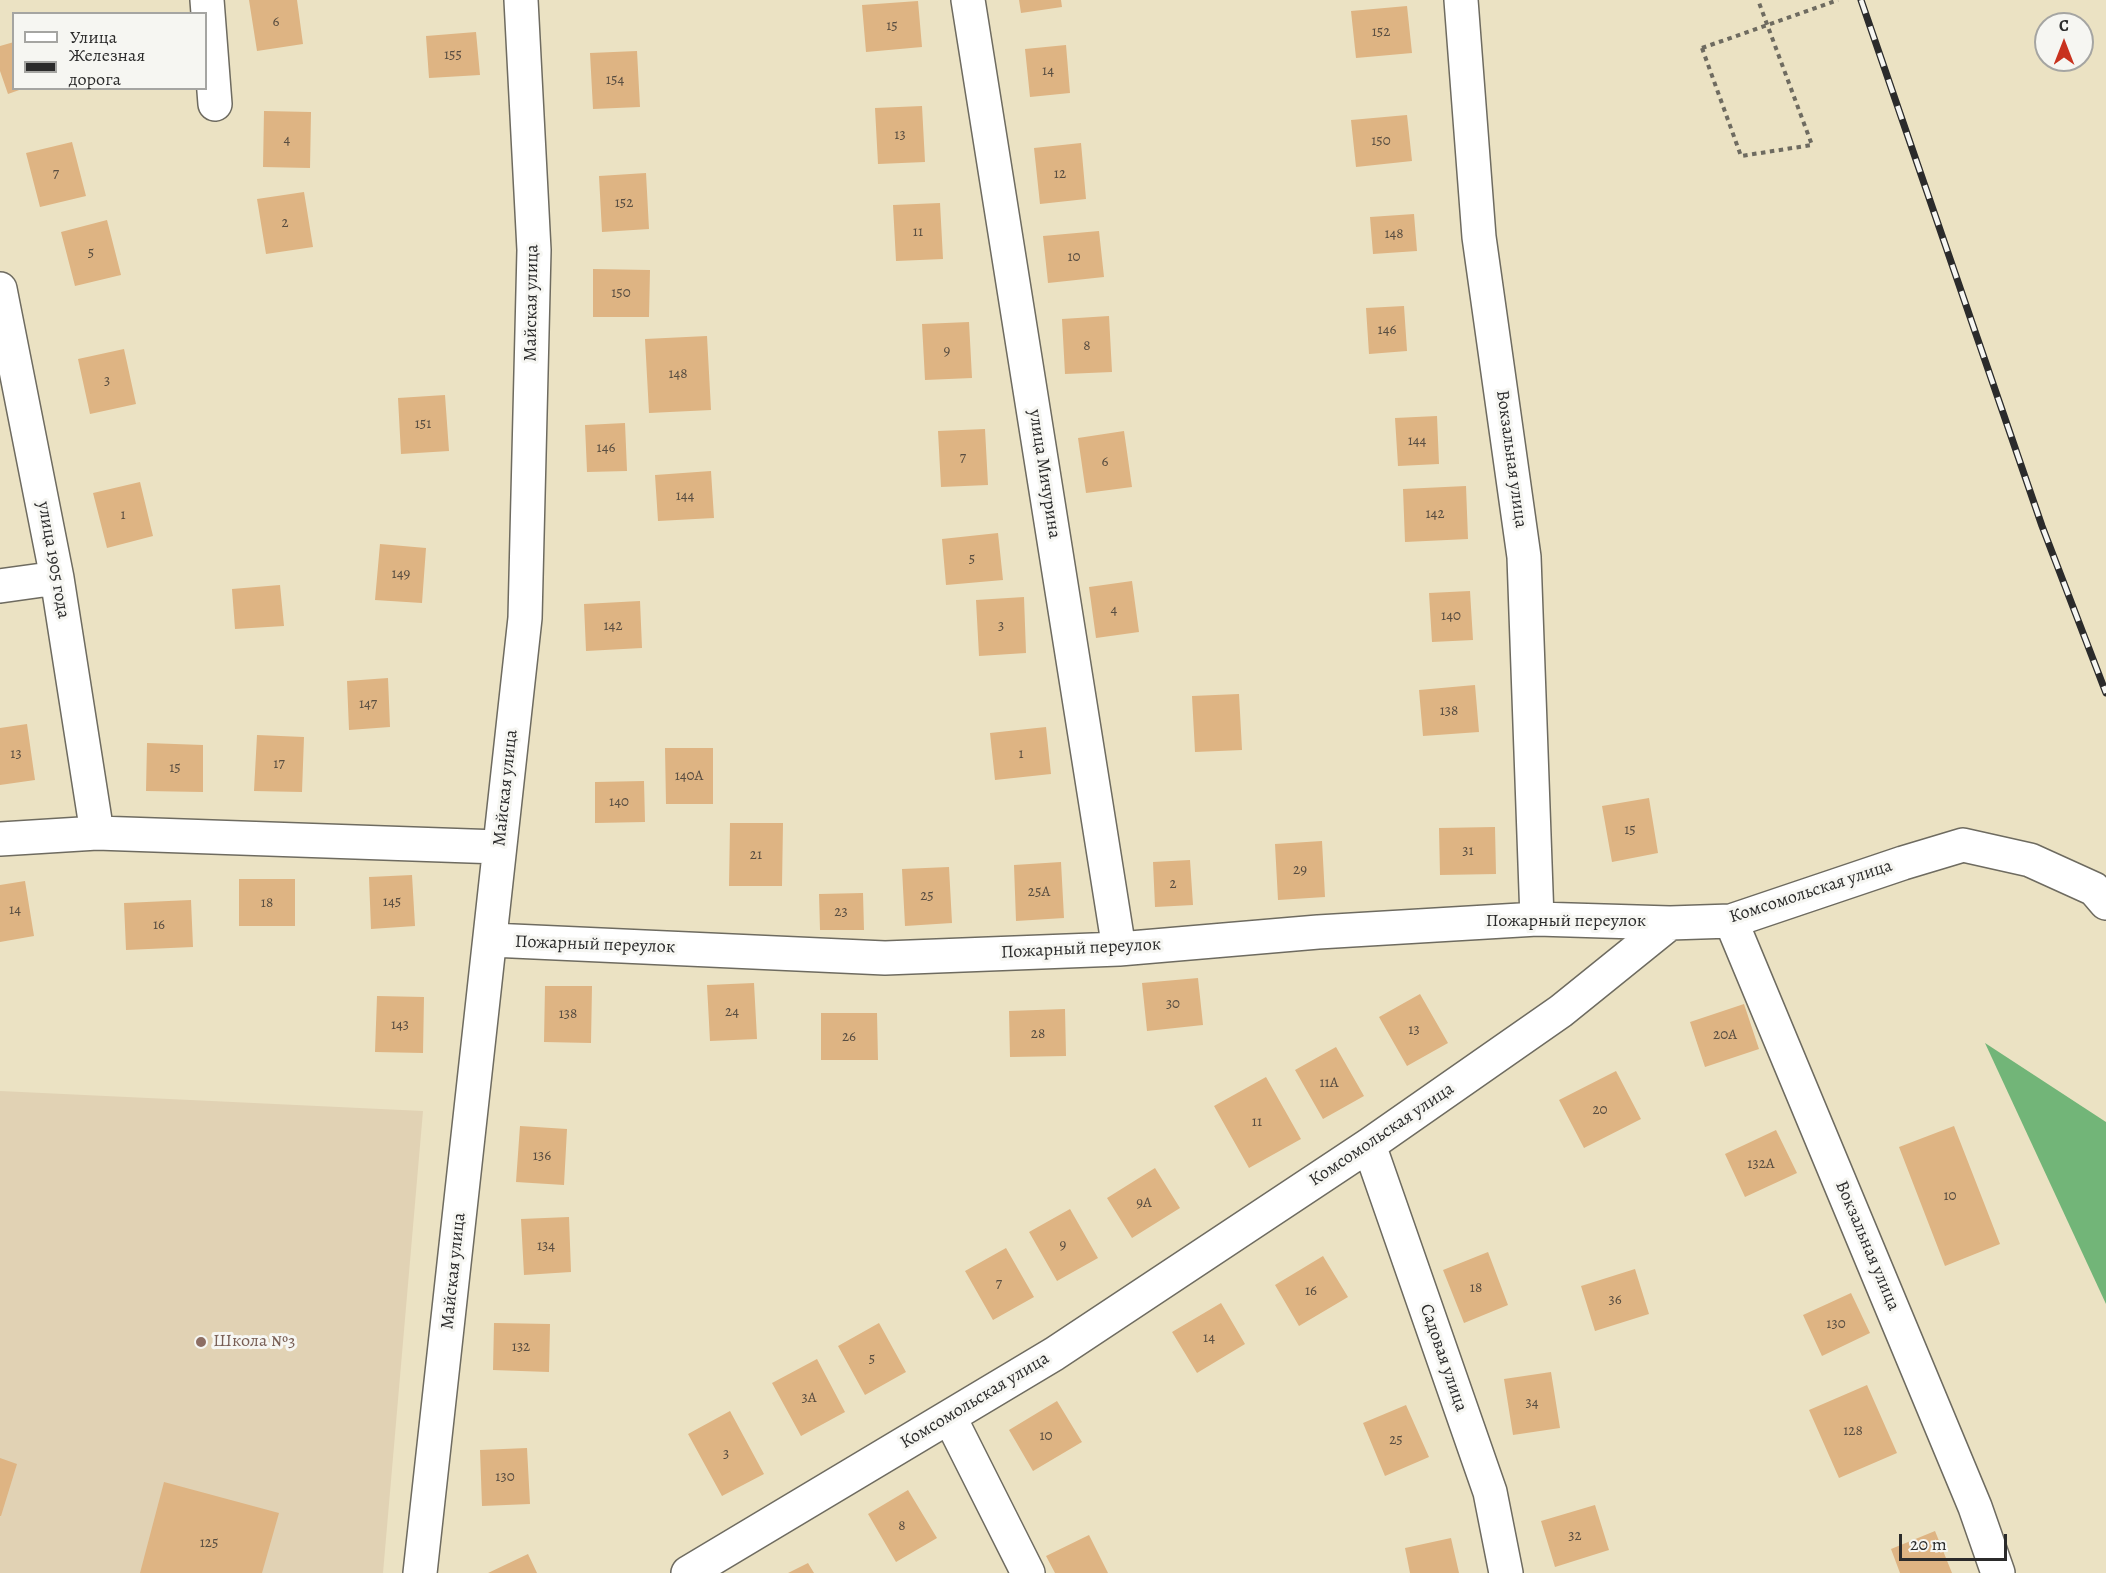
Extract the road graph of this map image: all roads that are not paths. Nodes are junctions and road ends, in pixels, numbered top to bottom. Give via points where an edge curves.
1 (207, 0) edge
2 (521, 0) edge
3 (968, 0) edge
4 (1461, 0) edge
5 (215, 104) dead end
6 (0, 289) edge
7 (57, 578) junction
8 (0, 586) edge
9 (97, 833) junction
10 (0, 839) edge
11 (499, 847) junction
12 (2106, 903) edge
13 (1537, 919) junction
14 (1731, 921) junction
15 (1670, 922) junction
16 (491, 940) junction
17 (1119, 949) junction
18 (1369, 1145) junction
19 (950, 1418) junction
20 (420, 1573) edge
21 (688, 1573) edge
22 (1028, 1573) edge
23 (1506, 1573) edge
24 (1998, 1573) edge

1 - 5 street
2 - 11 street, Майская улица via 534,250 525,618
3 - 17 street, улица Мичурина
4 - 13 street, Вокзальная улица via 1479,237 1524,557
6 - 7 street, улица 1905 года
7 - 8 street
7 - 9 street, улица 1905 года
9 - 10 street
9 - 11 street
11 - 16 street, Майская улица
12 - 14 street, Комсомольская улица via 2094,889 2030,860 1963,845
13 - 15 street, Пожарный переулок
13 - 17 street, Пожарный переулок
14 - 15 street, Комсомольская улица
14 - 24 street, Вокзальная улица via 1976,1507
15 - 18 street, Комсомольская улица via 1562,1011
16 - 17 street, Пожарный переулок via 885,958
16 - 20 street, Майская улица
18 - 19 street, Комсомольская улица via 1054,1354
18 - 23 street, Садовая улица via 1490,1492
19 - 21 street, Комсомольская улица
19 - 22 street

